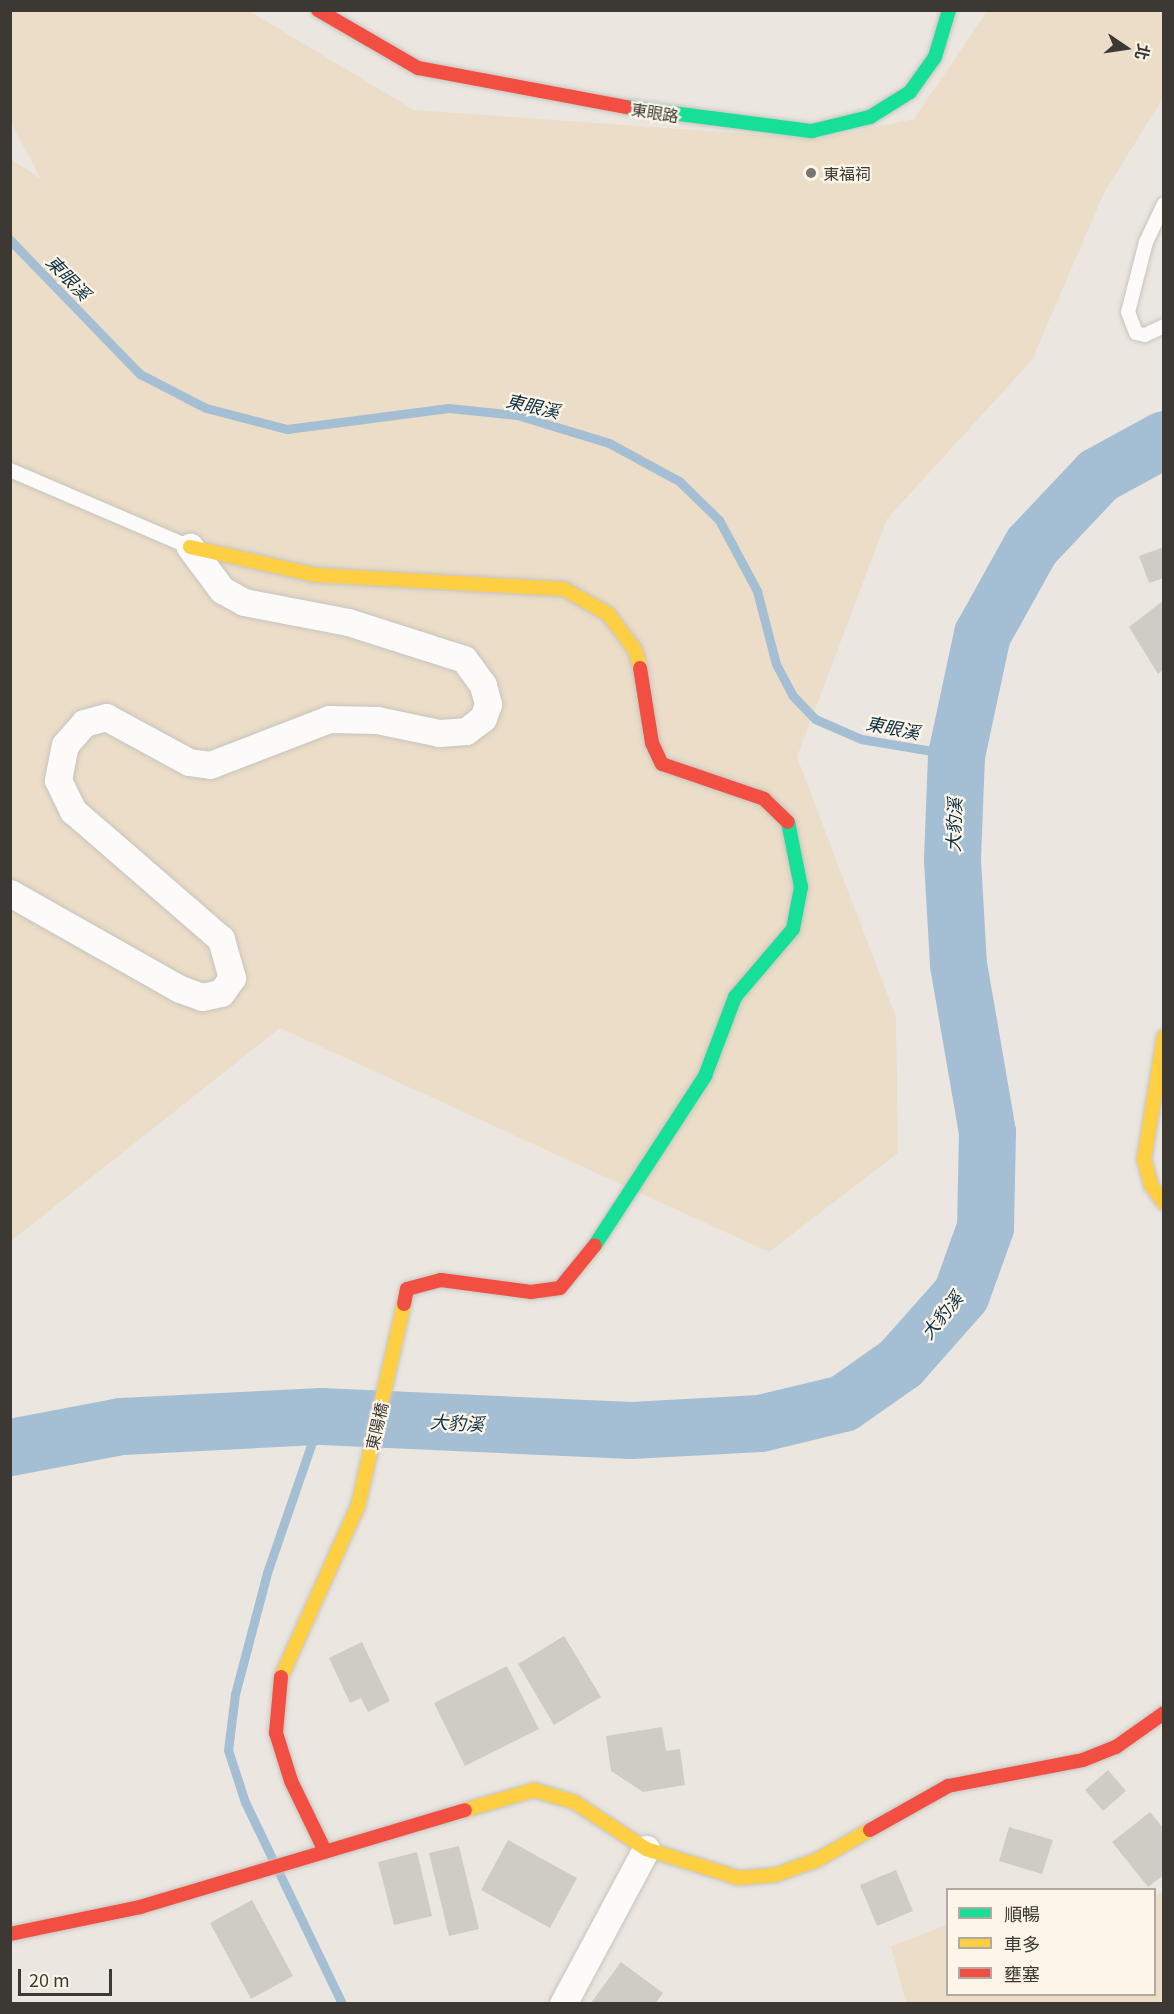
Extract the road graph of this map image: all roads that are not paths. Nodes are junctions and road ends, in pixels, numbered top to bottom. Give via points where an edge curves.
1 (318, 10) edge
2 (949, 10) edge
3 (1164, 204) edge
4 (1164, 326) edge
5 (10, 470) edge
6 (190, 547) junction
7 (10, 893) edge
8 (1164, 1037) edge
9 (1164, 1203) edge
10 (1164, 1713) edge
11 (646, 1849) junction
12 (325, 1851) junction
13 (10, 1934) edge
14 (563, 2004) edge

1 - 2 street, 東眼路 via 418,68 508,89 812,131 870,117 910,92 935,57
3 - 4 lane via 1146,242 1128,312 1136,333 1145,335
5 - 6 lane
6 - 7 street via 222,590 244,602 348,622 464,659 483,685 488,704 483,718 466,731 439,733 377,720 329,719 210,765 189,762 106,717 84,723 65,745 58,780 73,811 221,939 232,978 221,993 202,996 180,989
6 - 12 street, 東陽橋 via 315,575 564,589 608,614 635,650 648,696 652,743 662,764 764,799 787,819 801,887 793,929 735,997 705,1076 608,1228 560,1288 531,1292 441,1280 407,1289 358,1506 296,1638 280,1679 276,1706 276,1732 291,1781
8 - 9 street via 1144,1159 1151,1185
10 - 11 street via 1116,1747 1083,1760 948,1786 817,1860 775,1875 718,1874
11 - 12 street via 574,1802 534,1790
11 - 14 street
12 - 13 street via 140,1907

